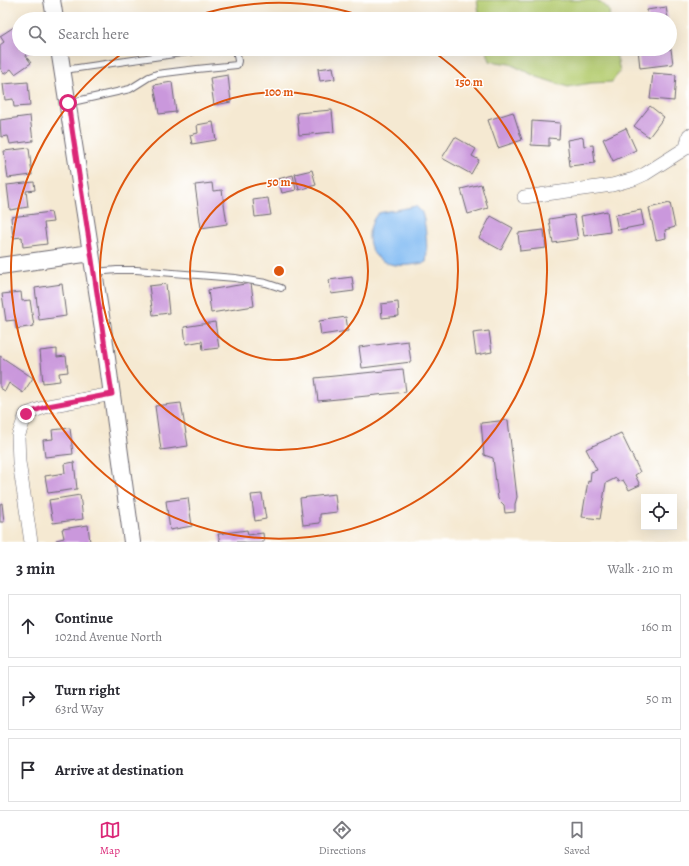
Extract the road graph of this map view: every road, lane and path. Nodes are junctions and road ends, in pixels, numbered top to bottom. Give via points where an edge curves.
1 (52, 0) edge
2 (54, 12) edge
3 (61, 56) edge
4 (160, 56) edge
5 (237, 56) edge
6 (63, 70) junction
7 (68, 103) junction
8 (689, 135) edge
9 (524, 197) dead end
10 (91, 253) junction
11 (0, 266) edge
12 (94, 272) junction
13 (281, 288) dead end
14 (112, 394) junction
15 (31, 542) edge
16 (132, 542) edge

1 - 2 street
3 - 6 street
4 - 6 lane
5 - 7 lane via 237,65 157,74 130,89
6 - 7 street
7 - 10 street
8 - 9 street via 686,148 634,179 612,185
10 - 11 street
10 - 12 street
12 - 13 lane via 136,270 235,278
12 - 14 street
14 - 15 street via 48,406 26,414 18,437 19,462
14 - 16 street

